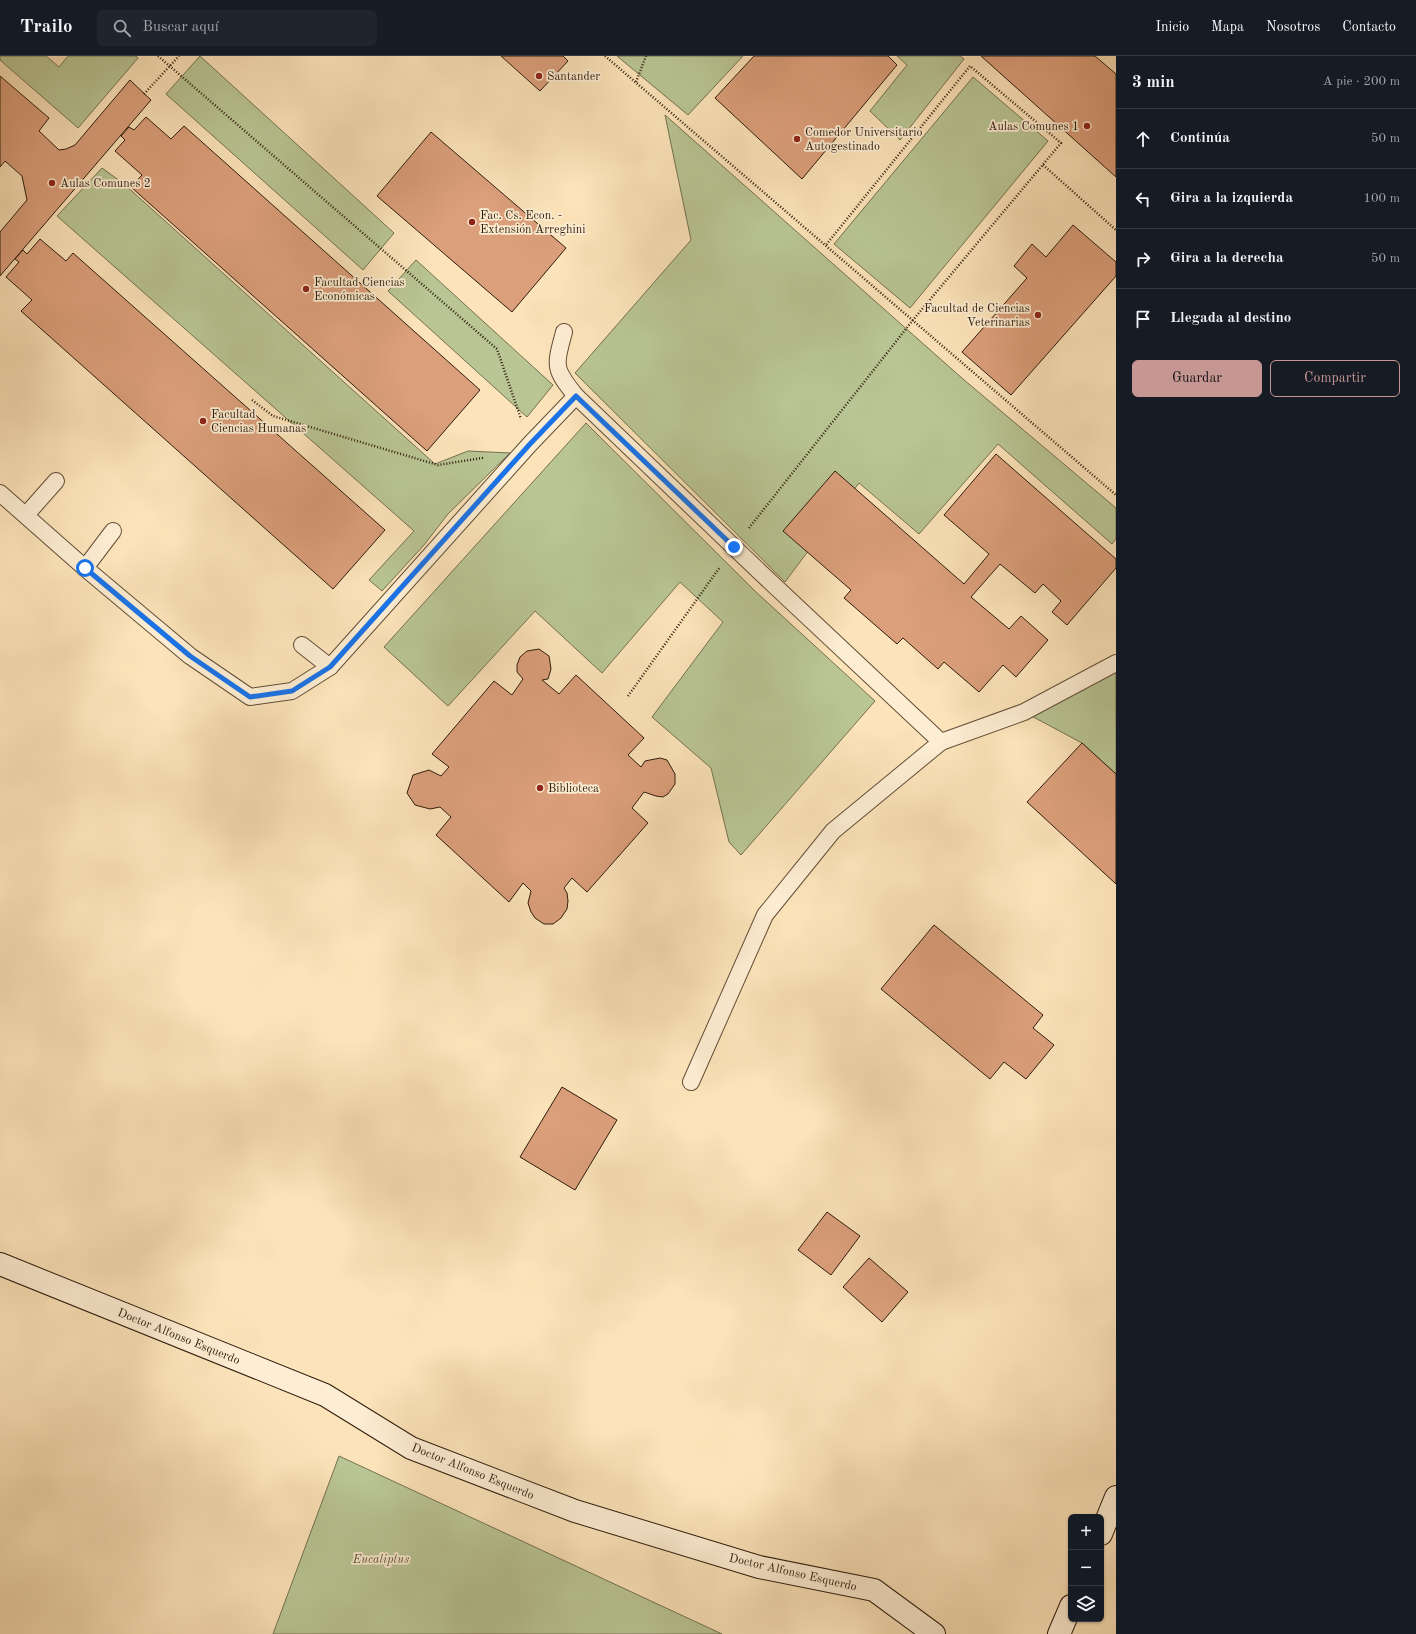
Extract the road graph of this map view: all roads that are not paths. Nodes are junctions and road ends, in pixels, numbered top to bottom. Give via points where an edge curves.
1 (564, 332) dead end
2 (576, 396) junction
3 (56, 481) dead end
4 (0, 493) edge
5 (26, 515) junction
6 (113, 531) dead end
7 (85, 568) junction
8 (302, 645) dead end
9 (1116, 663) edge
10 (330, 667) junction
11 (941, 742) junction
12 (691, 1082) dead end
13 (0, 1264) edge
14 (1116, 1497) edge
15 (1104, 1527) edge
16 (1068, 1613) edge
17 (934, 1634) edge
18 (1059, 1634) edge

1 - 2 lane via 556,359 561,377
2 - 10 lane via 507,469
2 - 11 lane via 766,579
3 - 5 lane
4 - 5 lane
5 - 7 lane
6 - 7 lane
7 - 10 lane via 190,656 250,697 292,691
8 - 10 lane
9 - 11 lane via 1024,712
11 - 12 lane via 833,831 766,915
13 - 17 street, Doctor Alfonso Esquerdo via 325,1395 411,1448 575,1511 759,1567 874,1590
14 - 15 street
16 - 18 street

